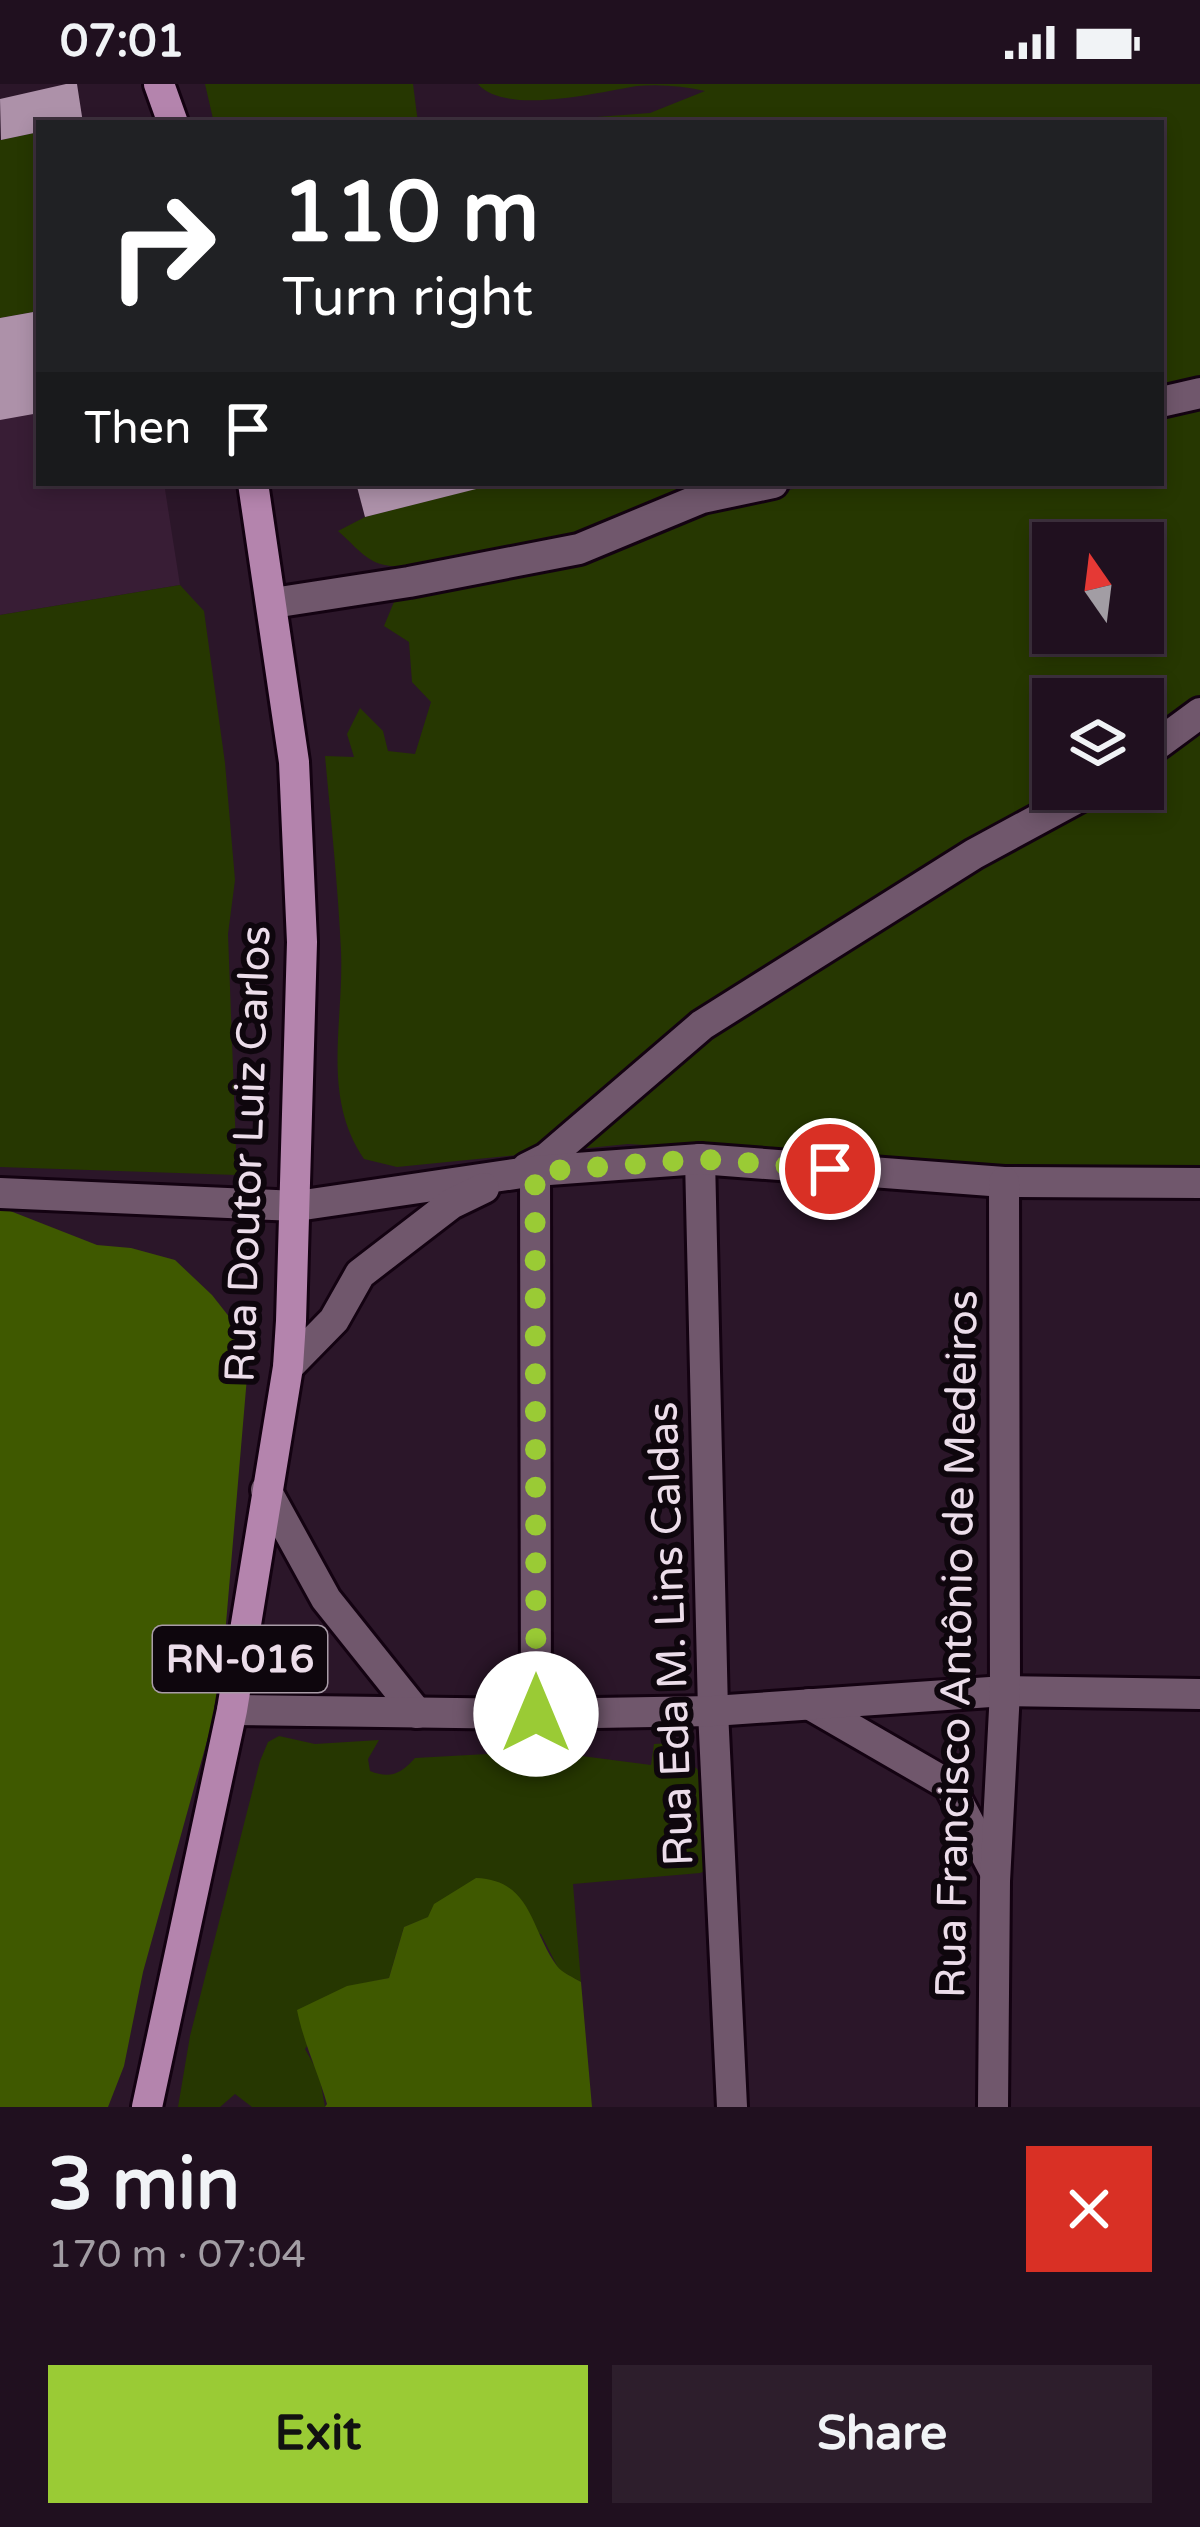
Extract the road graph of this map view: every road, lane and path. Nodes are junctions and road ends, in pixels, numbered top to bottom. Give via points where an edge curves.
1 (159, 84) edge
2 (172, 120) edge
3 (1200, 394) edge
4 (1164, 401) edge
5 (254, 486) edge
6 (759, 486) edge
7 (273, 603) junction
8 (1200, 713) edge
9 (1164, 740) edge
10 (1055, 810) edge
11 (700, 1159) junction
12 (524, 1173) junction
13 (1004, 1182) junction
14 (1200, 1183) edge
15 (0, 1193) edge
16 (297, 1205) junction
17 (287, 1366) junction
18 (266, 1490) junction
19 (1192, 1687) edge
20 (1005, 1690) junction
21 (808, 1705) junction
22 (232, 1710) junction
23 (712, 1711) junction
24 (417, 1713) junction
25 (536, 1714) junction
26 (995, 1872) junction
27 (147, 2107) edge
28 (732, 2107) edge
29 (993, 2107) edge

1 - 2 main road
3 - 4 street
5 - 7 main road, Rua Doutor Luiz Carlos / RN-016
6 - 7 street via 702,498 579,549
7 - 16 main road, Rua Doutor Luiz Carlos / RN-016 via 302,942
8 - 9 street
10 - 12 street via 702,1025
11 - 12 street
11 - 13 street
11 - 23 street, Rua Eda M. Lins Caldas
12 - 16 street
12 - 17 street via 451,1204 360,1274 334,1320
12 - 25 street
13 - 14 street
13 - 20 street, Rua Francisco Antônio de Medeiros
15 - 16 street
16 - 17 main road, Rua Doutor Luiz Carlos / RN-016
17 - 18 main road, Rua Doutor Luiz Carlos / RN-016
18 - 22 main road, Rua Doutor Luiz Carlos / RN-016
18 - 24 street via 326,1599
19 - 20 street
20 - 21 street
20 - 26 street, Rua Francisco Antônio de Medeiros
21 - 23 street
21 - 26 street via 949,1785
22 - 24 street
22 - 27 main road, Rua Doutor Luiz Carlos / RN-016
23 - 25 street
23 - 28 street, Rua Eda M. Lins Caldas
24 - 25 street
26 - 29 street, Rua Francisco Antônio de Medeiros

